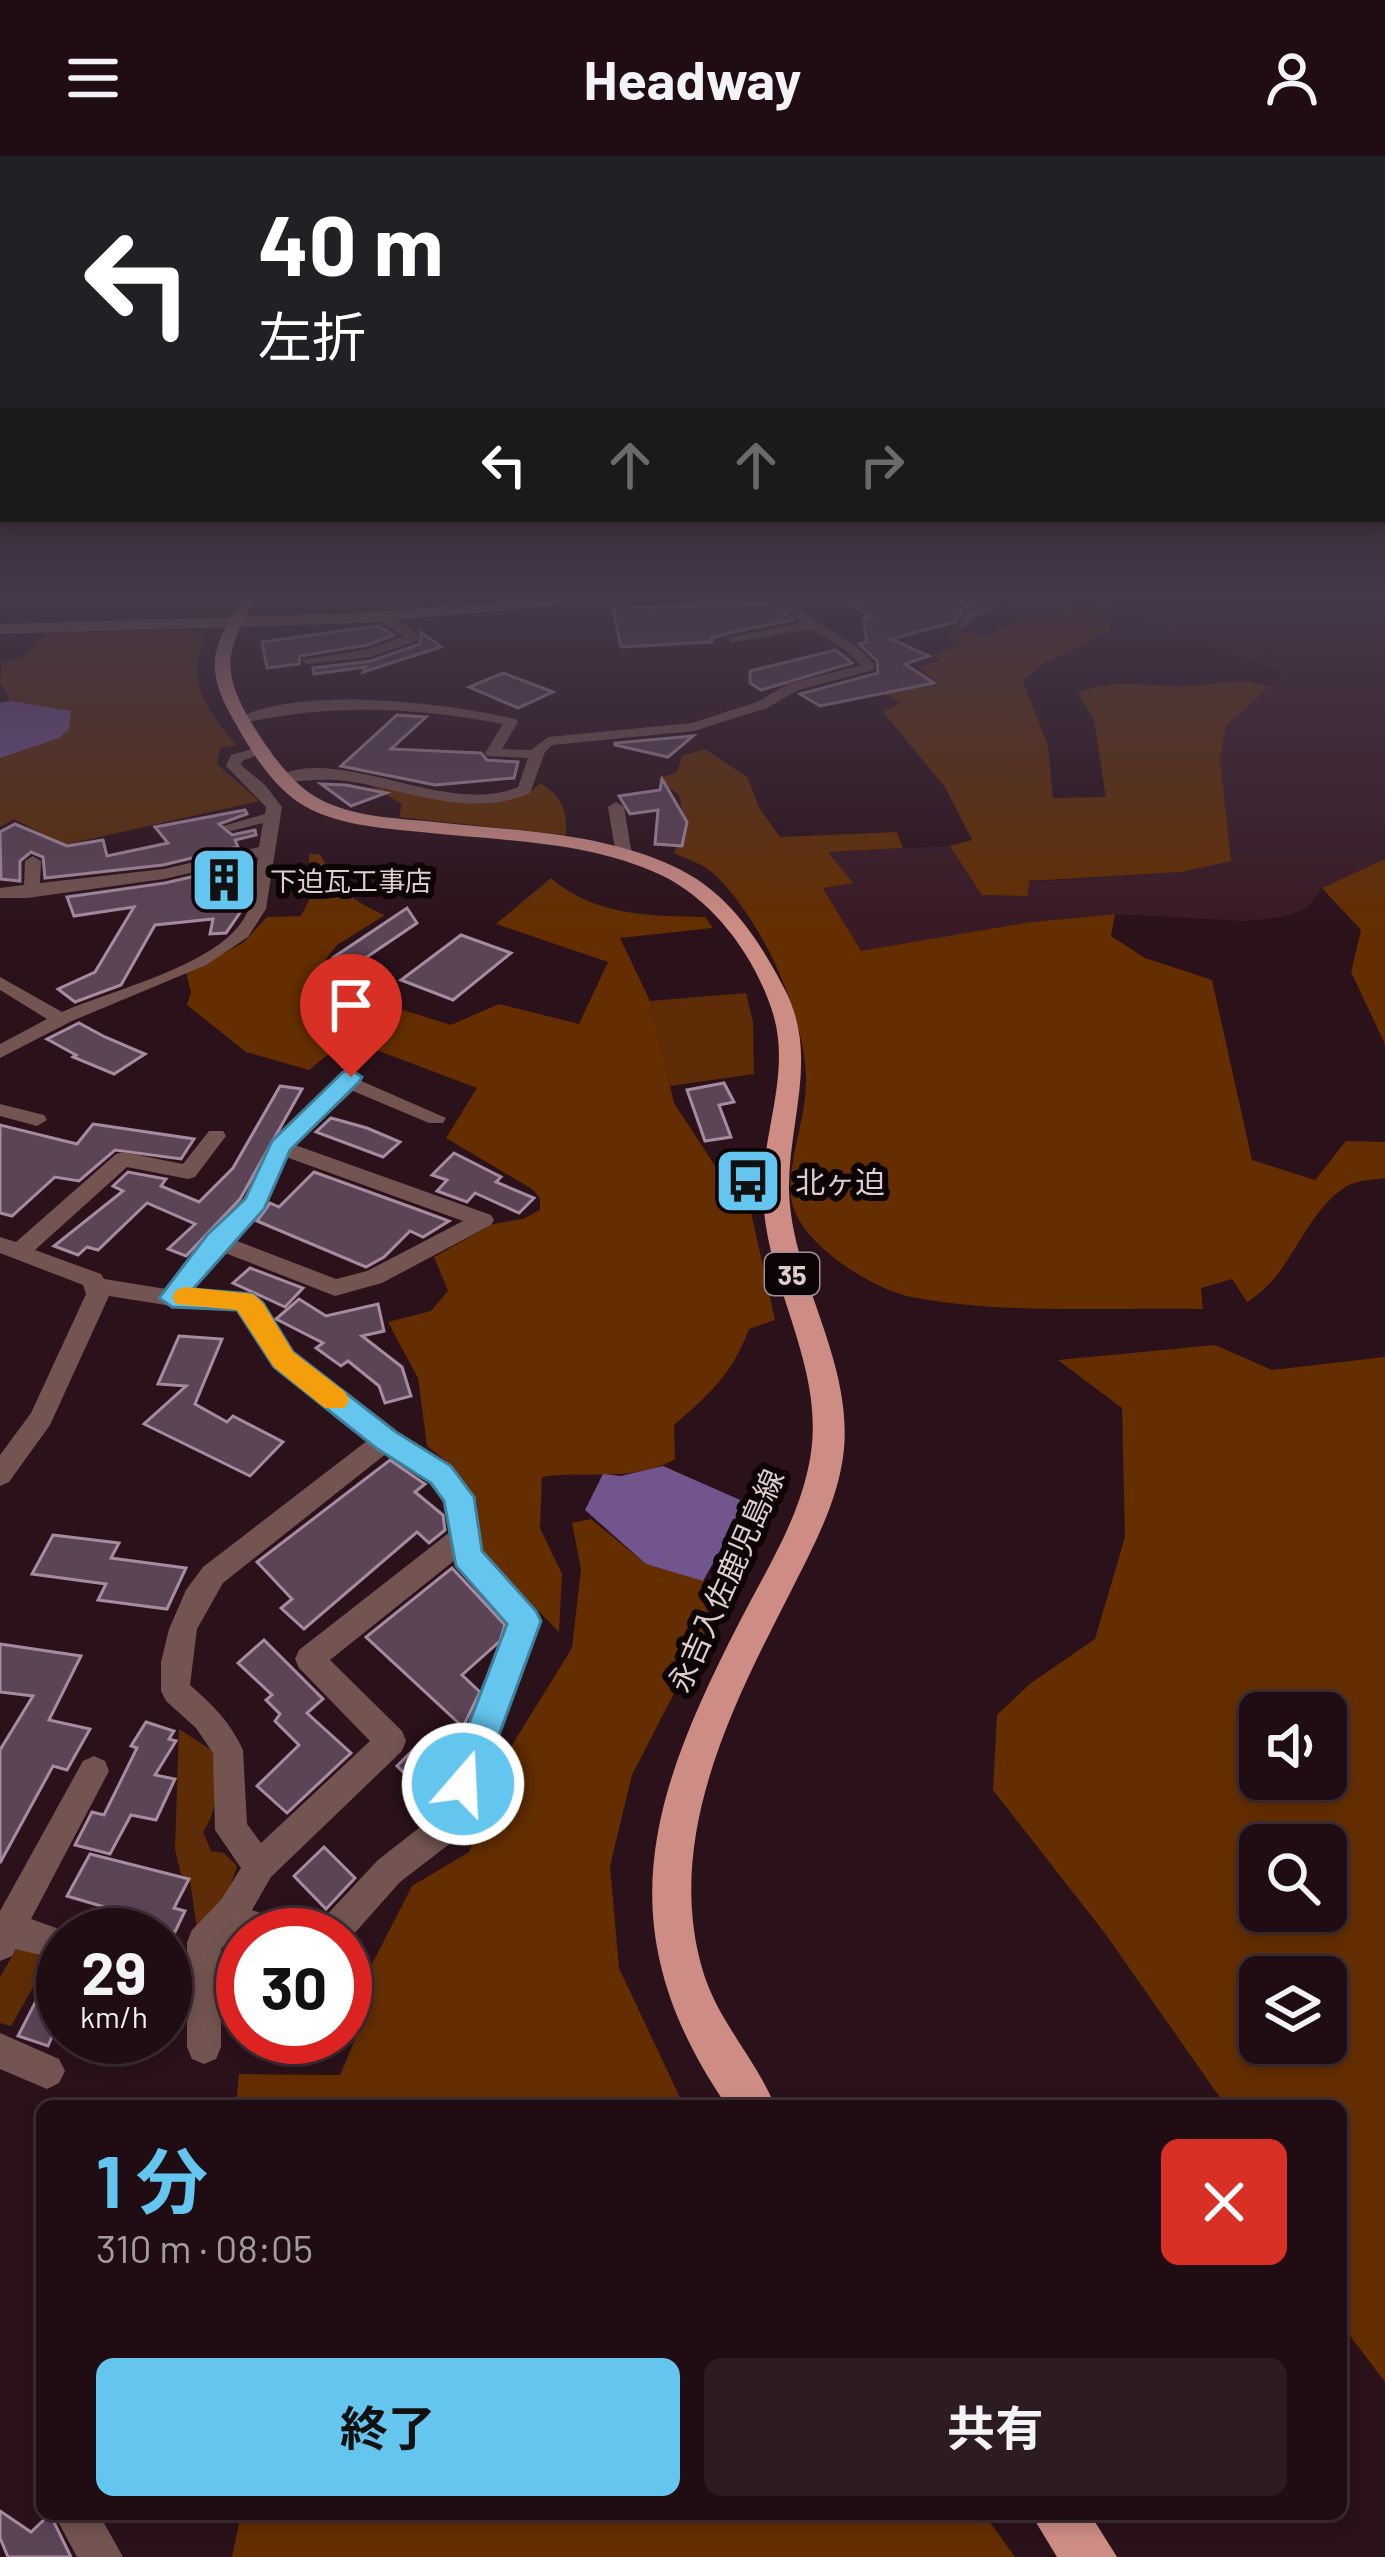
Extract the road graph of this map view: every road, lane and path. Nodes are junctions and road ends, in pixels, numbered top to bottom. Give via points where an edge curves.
1 (235, 705) edge
2 (762, 705) edge
3 (241, 720) junction
4 (265, 750) junction
5 (537, 754) junction
6 (282, 778) junction
7 (616, 807) dead end
8 (271, 817) junction
9 (231, 826) dead end
10 (263, 851) junction
11 (624, 855) junction
12 (33, 861) dead end
13 (0, 893) edge
14 (27, 893) junction
15 (0, 982) edge
16 (61, 1019) junction
17 (0, 1052) edge
18 (0, 1110) edge
19 (436, 1118) dead end
20 (37, 1120) dead end
21 (216, 1136) dead end
22 (280, 1147) junction
23 (216, 1241) junction
24 (10, 1248) edge
25 (97, 1286) junction
26 (172, 1298) junction
27 (386, 1440) junction
28 (0, 1475) edge
29 (462, 1538) junction
30 (94, 1771) dead end
31 (260, 1866) junction
32 (235, 1908) edge
33 (355, 1908) edge
34 (216, 1930) edge
35 (4, 1937) edge
36 (36, 1941) edge
37 (204, 2047) dead end
38 (0, 2051) edge
39 (47, 2072) dead end
40 (749, 2100) edge
41 (79, 2520) edge
42 (1062, 2520) edge
43 (101, 2557) edge
44 (1090, 2557) edge

1 - 3 main road, 永吉入佐鹿児島線 / 35
2 - 5 street via 694,727 560,738
3 - 4 main road, 永吉入佐鹿児島線 / 35
3 - 5 street via 312,707 440,712 511,722 492,753
4 - 6 main road, 永吉入佐鹿児島線 / 35
4 - 8 street via 233,766 271,801
5 - 6 street via 525,790 507,798 330,775
6 - 11 main road, 永吉入佐鹿児島線 / 35 via 306,799 355,817
7 - 11 street
8 - 9 street
8 - 10 street
10 - 14 street
10 - 16 street via 258,909 234,941
11 - 40 main road, 永吉入佐鹿児島線 / 35 via 706,894 776,993 792,1083 776,1192 829,1406 819,1485 688,1772 672,1850 672,1934 700,2024
12 - 14 street
13 - 14 street
15 - 16 street
16 - 17 street
18 - 20 street
19 - 22 street via 352,1086
21 - 24 street via 188,1172 123,1159
22 - 23 street via 255,1203
22 - 23 street via 482,1220 374,1277 335,1288
23 - 26 street
24 - 25 street
25 - 26 street
25 - 28 street via 41,1418
26 - 27 street via 244,1301 283,1359
27 - 29 street via 441,1474 459,1497
27 - 31 street via 213,1575 174,1660 176,1690 228,1750 231,1830
29 - 31 street via 309,1659 391,1741
29 - 33 street via 467,1557 525,1621 445,1828
30 - 35 street
31 - 32 street
34 - 37 street via 204,1942
35 - 36 street
38 - 39 street
41 - 43 street
42 - 44 main road

